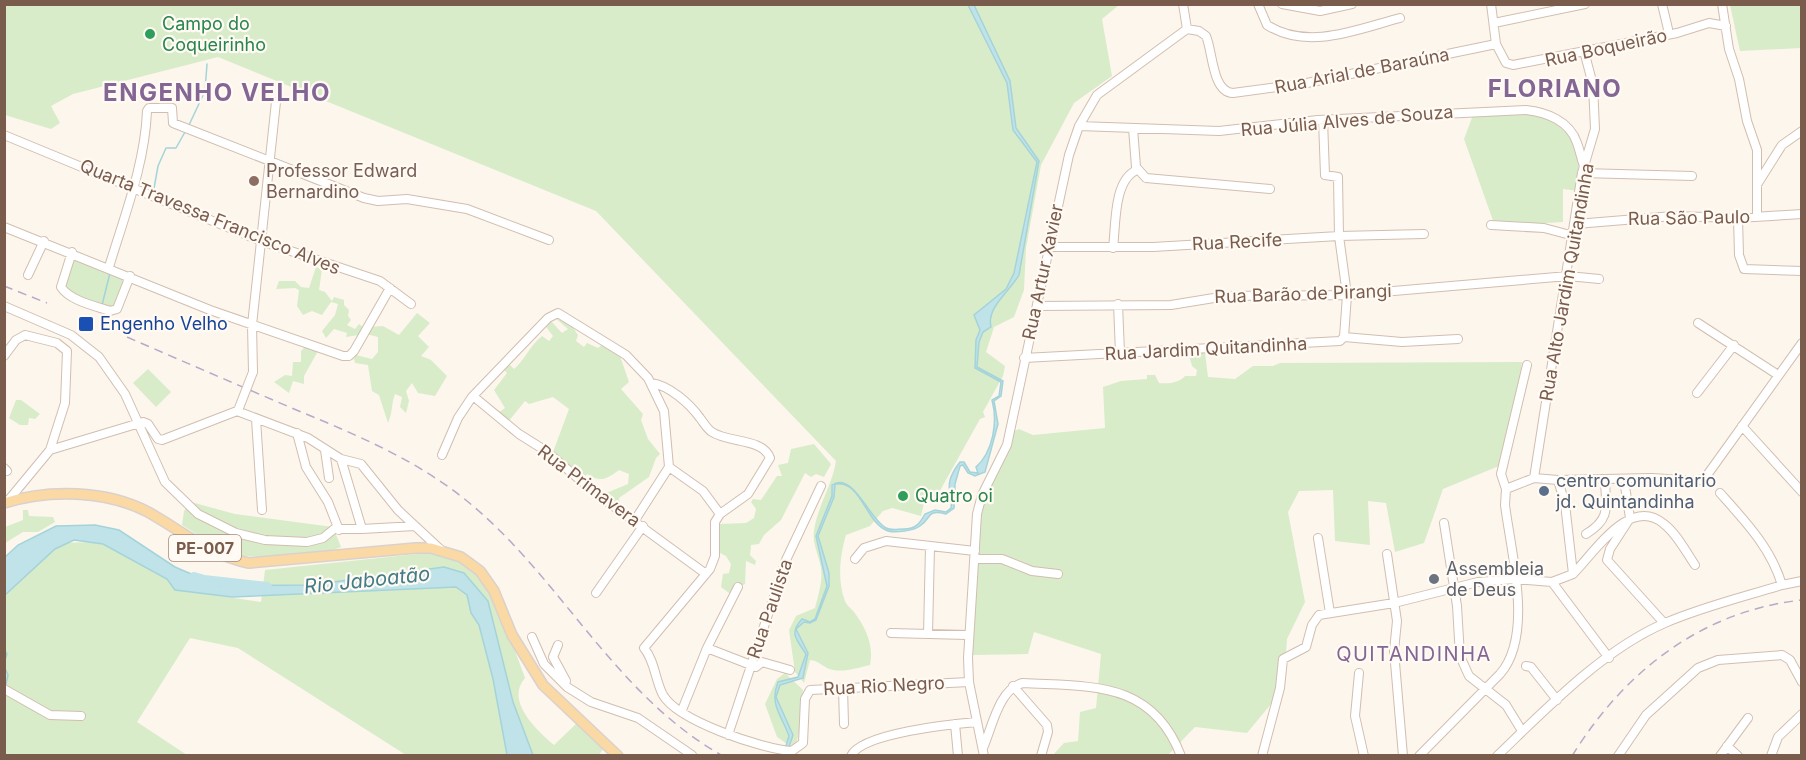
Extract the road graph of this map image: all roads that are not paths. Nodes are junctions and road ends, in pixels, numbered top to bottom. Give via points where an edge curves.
1 (1183, 4) edge
2 (1258, 4) edge
3 (1282, 4) edge
4 (1352, 4) edge
5 (1491, 4) edge
6 (1585, 4) edge
7 (1662, 4) edge
8 (1722, 4) edge
9 (1575, 5) edge
10 (1400, 18) dead end
11 (1494, 22) junction
12 (1726, 26) junction
13 (1187, 29) junction
14 (1667, 34) junction
15 (1496, 44) junction
16 (1584, 51) junction
17 (276, 102) dead end
18 (1323, 120) junction
19 (1079, 126) junction
20 (1133, 128) junction
21 (1802, 131) edge
22 (4, 135) edge
23 (268, 162) junction
24 (1137, 170) junction
25 (1583, 170) junction
26 (1692, 176) dead end
27 (133, 187) junction
28 (1756, 187) junction
29 (1270, 189) dead end
30 (1802, 214) edge
31 (1757, 217) junction
32 (1738, 218) junction
33 (1576, 224) junction
34 (1491, 225) dead end
35 (4, 227) edge
36 (1424, 234) dead end
37 (1339, 236) junction
38 (1574, 236) junction
39 (549, 240) dead end
40 (44, 241) junction
41 (261, 241) junction
42 (1050, 247) junction
43 (1113, 248) junction
44 (72, 252) junction
45 (108, 267) junction
46 (1802, 271) edge
47 (28, 275) dead end
48 (130, 276) junction
49 (1568, 276) junction
50 (1599, 279) dead end
51 (390, 288) junction
52 (1347, 295) junction
53 (411, 304) dead end
54 (1118, 304) junction
55 (4, 306) edge
56 (1038, 306) junction
57 (1698, 323) dead end
58 (252, 325) junction
59 (62, 330) junction
60 (1344, 337) junction
61 (1458, 339) dead end
62 (57, 343) junction
63 (1802, 343) edge
64 (1734, 345) junction
65 (1120, 353) junction
66 (4, 356) edge
67 (1024, 358) junction
68 (1527, 365) dead end
69 (1778, 375) junction
70 (651, 383) junction
71 (1697, 393) dead end
72 (473, 396) junction
73 (238, 409) junction
74 (256, 419) junction
75 (137, 423) junction
76 (1742, 426) junction
77 (297, 433) junction
78 (50, 450) junction
79 (325, 450) junction
80 (442, 455) dead end
81 (341, 459) junction
82 (669, 467) junction
83 (329, 478) dead end
84 (1534, 478) junction
85 (1558, 480) junction
86 (1624, 480) junction
87 (1605, 481) junction
88 (820, 486) dead end
89 (1506, 489) junction
90 (1802, 492) edge
91 (1720, 493) dead end
92 (6, 502) edge
93 (262, 510) dead end
94 (720, 514) junction
95 (1630, 518) junction
96 (635, 520) junction
97 (1444, 523) dead end
98 (415, 526) junction
99 (643, 526) junction
100 (362, 529) junction
101 (339, 530) junction
102 (1586, 534) dead end
103 (1318, 538) dead end
104 (930, 547) junction
105 (442, 551) junction
106 (1387, 554) dead end
107 (975, 555) junction
108 (855, 560) dead end
109 (1695, 565) dead end
110 (706, 574) junction
111 (1059, 574) dead end
112 (1573, 574) junction
113 (1514, 579) junction
114 (1802, 581) edge
115 (1552, 582) junction
116 (1782, 585) junction
117 (738, 586) dead end
118 (1452, 588) junction
119 (596, 593) dead end
120 (1394, 603) junction
121 (1330, 613) junction
122 (1664, 623) junction
123 (891, 633) dead end
124 (927, 634) junction
125 (967, 635) junction
126 (532, 637) dead end
127 (558, 645) dead end
128 (707, 648) junction
129 (1609, 658) junction
130 (751, 665) junction
131 (1527, 666) dead end
132 (790, 670) dead end
133 (1359, 673) dead end
134 (969, 682) junction
135 (1802, 682) edge
136 (1013, 687) junction
137 (1484, 687) junction
138 (843, 688) junction
139 (4, 689) edge
140 (582, 697) junction
141 (1557, 700) junction
142 (682, 710) junction
143 (1802, 714) edge
144 (81, 716) dead end
145 (1748, 718) dead end
146 (977, 722) junction
147 (844, 724) dead end
148 (955, 724) junction
149 (1522, 731) junction
150 (728, 735) junction
151 (1727, 746) junction
152 (983, 752) edge
153 (692, 755) edge
154 (618, 756) edge
155 (851, 756) edge
156 (958, 756) edge
157 (1041, 756) edge
158 (1181, 756) edge
159 (1262, 756) edge
160 (1364, 756) edge
161 (1403, 756) edge
162 (1419, 756) edge
163 (1497, 756) edge
164 (1618, 756) edge
165 (1720, 756) edge
166 (1738, 756) edge
167 (1771, 756) edge

1 - 13 street
2 - 10 street via 1267,25 1304,39
3 - 4 street via 1320,11
5 - 11 street
6 - 9 street
7 - 14 street
8 - 12 street
9 - 11 street
11 - 15 street
12 - 14 street, Rua Boqueirão via 1709,22
12 - 28 street via 1757,150
13 - 15 street, Rua Arial de Baraúna via 1206,36 1220,86 1227,93 1307,83
13 - 19 street, Rua Artur Xavier via 1108,85 1097,95
14 - 16 street, Rua Boqueirão
15 - 16 street, Rua Boqueirão via 1506,63 1513,65
16 - 25 street, Rua Alto Jardim Quitandinha via 1593,85 1595,129
17 - 23 street
18 - 20 street, Rua Júlia Alves de Souza via 1219,131
18 - 25 street, Rua Júlia Alves de Souza via 1466,111 1540,111 1572,132
18 - 37 street via 1325,175 1338,177
19 - 20 street, Rua Júlia Alves de Souza
19 - 42 street, Rua Artur Xavier
20 - 24 street
21 - 28 street via 1782,145
22 - 27 street, Quarta Travessa Francisco Alves
23 - 27 street via 172,121 173,109 148,108
23 - 39 street via 371,201 407,199 467,208
23 - 41 street
24 - 29 street via 1146,178
24 - 43 street via 1125,179 1120,192
25 - 26 street
25 - 33 street, Rua Alto Jardim Quitandinha
27 - 41 street, Quarta Travessa Francisco Alves
27 - 45 street
28 - 31 street
30 - 31 street, Rua São Paulo
31 - 32 street, Rua São Paulo
32 - 33 street, Rua São Paulo via 1672,216
32 - 46 street via 1739,255 1744,268
33 - 38 street, Rua Alto Jardim Quitandinha
34 - 38 street via 1555,229
35 - 40 street
36 - 37 street, Rua Recife
37 - 43 street, Rua Recife
37 - 52 street
38 - 49 street, Rua Alto Jardim Quitandinha
40 - 44 street
40 - 47 street
41 - 51 street, Quarta Travessa Francisco Alves via 380,281
41 - 58 street
42 - 43 street, Rua Recife
42 - 56 street, Rua Artur Xavier
44 - 45 street
44 - 48 street via 61,287 94,306 117,309
45 - 48 street
48 - 58 street
49 - 50 street, Rua Barão de Pirangi
49 - 52 street, Rua Barão de Pirangi
49 - 84 street, Rua Alto Jardim Quitandinha
51 - 53 street, Quarta Travessa Francisco Alves
51 - 58 street via 349,356
52 - 54 street, Rua Barão de Pirangi via 1226,296 1171,304
52 - 60 street
54 - 56 street, Rua Barão de Pirangi
54 - 65 street
55 - 59 street
56 - 67 street, Rua Artur Xavier
57 - 64 street
58 - 73 street, bridge via 253,372
59 - 62 street
59 - 75 street via 99,357 124,394
60 - 61 street, Rua Jardim Quitandinha via 1402,342
60 - 65 street, Rua Jardim Quitandinha via 1331,343
62 - 66 street via 21,336
62 - 78 street via 66,348 64,403
63 - 69 street
64 - 69 street
64 - 71 street
65 - 67 street, Rua Jardim Quitandinha
67 - 107 street, Rua Artur Xavier via 1005,451 979,503
68 - 89 street via 1503,460
69 - 76 street
70 - 72 street via 626,355 558,313 551,315
70 - 82 street via 665,413
70 - 94 street via 678,397 714,434 767,452 767,465 748,494
72 - 80 street via 458,418
72 - 96 street, Rua Primavera
73 - 74 street
73 - 75 street via 159,440 147,422
74 - 77 street
74 - 93 street
75 - 78 street
75 - 101 street via 165,482 187,506 209,521 247,537 280,542 316,541
76 - 86 street via 1708,476 1695,481
76 - 90 street
77 - 79 street
77 - 101 street via 308,473 328,502
78 - 92 street
79 - 81 street
79 - 83 street
81 - 98 street via 363,465
81 - 100 street
82 - 94 street via 703,491
82 - 96 street
84 - 85 street
84 - 89 street
85 - 87 street
85 - 112 street via 1565,504
86 - 87 street
86 - 95 street
87 - 102 street via 1606,516
88 - 130 street, Rua Paulista via 789,554
89 - 113 street
91 - 116 street via 1761,542
92 - 105 main road, PE-007 via 49,496 106,496 149,513 208,550 249,563 416,548
94 - 110 street via 714,527 715,556
95 - 109 street via 1646,515 1659,519
95 - 112 street
95 - 122 street via 1610,549 1607,561
96 - 99 street, Rua Primavera
97 - 118 street
98 - 100 street
98 - 105 street
99 - 110 street, Rua Primavera
99 - 119 street
100 - 101 street
103 - 121 street
104 - 107 street
104 - 108 street via 886,541 864,548
104 - 124 street
105 - 154 main road, PE-007 via 461,557 480,571 494,591 525,659 543,685
106 - 120 street
107 - 111 street via 1002,559 1032,571
107 - 125 street, Rua Artur Xavier
110 - 142 street, Rua Rio Negro via 644,648 662,693
112 - 115 street
113 - 115 street
113 - 118 street
113 - 137 street via 1518,634 1515,649 1509,664
114 - 116 street
115 - 129 street
116 - 122 street
117 - 128 street
118 - 120 street
118 - 137 street via 1463,663 1469,676
120 - 121 street
120 - 161 street
121 - 159 street via 1317,616 1306,647 1283,659 1280,688
122 - 129 street
123 - 124 street
124 - 125 street
125 - 134 street, Rua Artur Xavier
126 - 140 street via 544,664
127 - 140 street via 553,657 559,671
128 - 130 street
128 - 142 street
129 - 141 street
130 - 132 street via 757,667 761,662
130 - 150 street, Rua Paulista
131 - 141 street
133 - 160 street via 1355,716
134 - 138 street, Rua Rio Negro
134 - 146 street, Rua Artur Xavier
135 - 164 street via 1788,657 1782,655 1718,660 1698,668 1646,715
136 - 152 street, Rua Artur Xavier via 1004,698
136 - 157 street via 1052,734
136 - 158 street via 1030,683 1132,696 1157,715
137 - 149 street via 1506,705
137 - 162 street
138 - 147 street
138 - 150 street, Rua Rio Negro via 810,690 805,699 803,743 797,750
139 - 144 street via 50,715
140 - 153 street via 638,717
141 - 149 street
142 - 150 street, Rua Rio Negro
143 - 167 street via 1779,737
145 - 151 street
146 - 148 street
146 - 152 street, Rua Artur Xavier
148 - 155 street via 865,743 854,749
148 - 156 street
149 - 163 street
151 - 165 street
151 - 166 street

